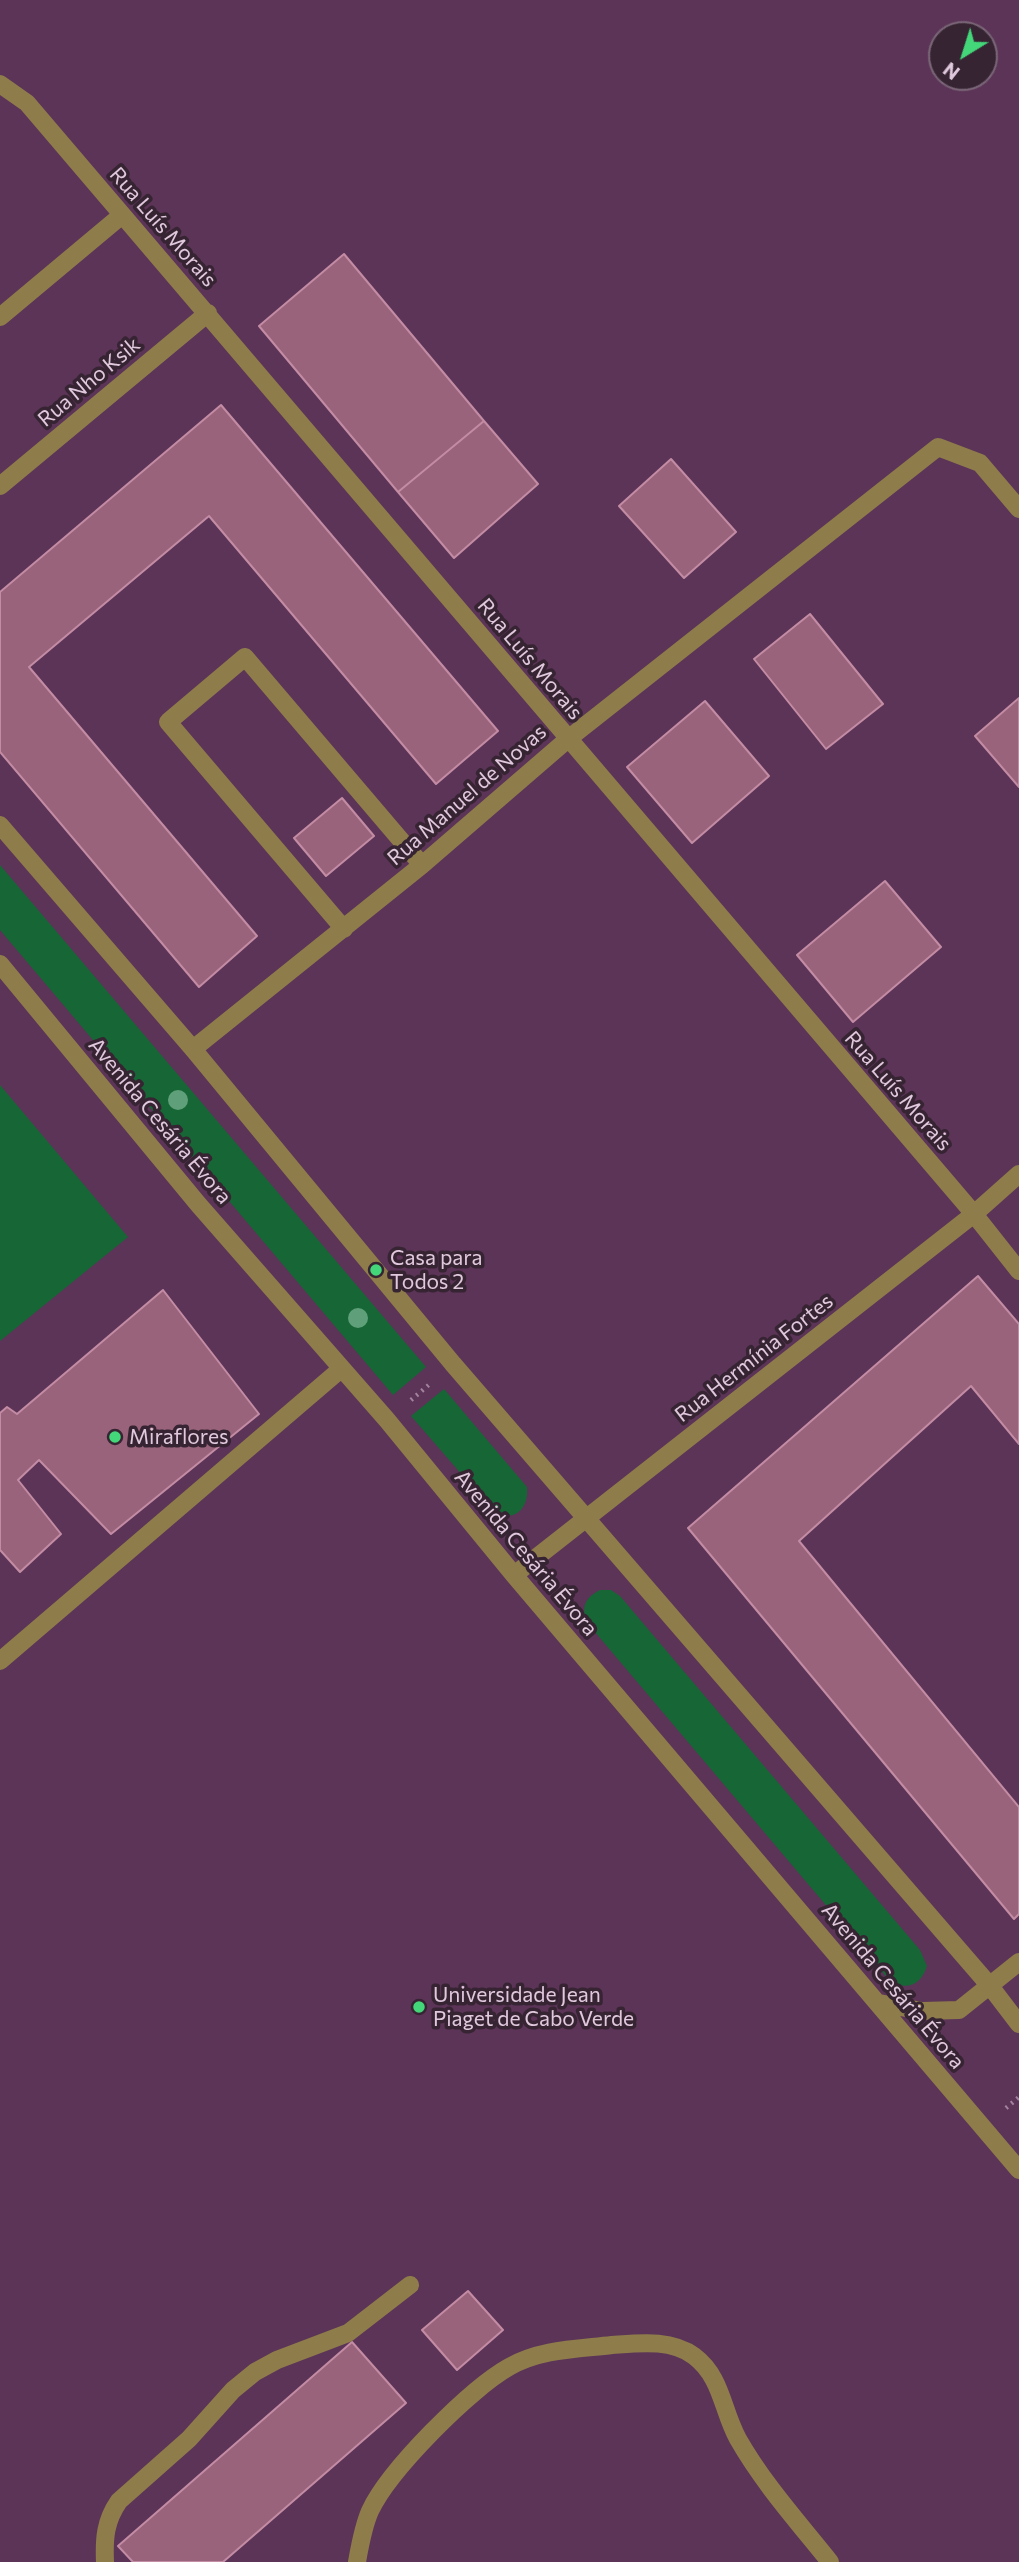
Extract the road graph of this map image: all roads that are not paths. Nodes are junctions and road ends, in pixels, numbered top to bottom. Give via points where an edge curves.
1 (0, 84) edge
2 (122, 215) junction
3 (208, 313) junction
4 (0, 317) edge
5 (0, 486) edge
6 (1019, 509) edge
7 (568, 738) junction
8 (0, 825) edge
9 (422, 865) junction
10 (344, 929) junction
11 (0, 964) edge
12 (193, 1049) junction
13 (1019, 1174) edge
14 (974, 1214) junction
15 (1019, 1271) edge
16 (341, 1369) junction
17 (586, 1519) junction
18 (514, 1575) junction
19 (0, 1661) edge
20 (1019, 1962) edge
21 (990, 1986) junction
22 (879, 2003) junction
23 (1019, 2024) edge
24 (1019, 2170) edge
25 (410, 2285) dead end
26 (105, 2562) edge
27 (357, 2562) edge
28 (830, 2562) edge

1 - 2 street, Rua Luís Morais via 27,103
2 - 3 street, Rua Luís Morais
2 - 4 street
3 - 5 street, Rua Nho Ksik
3 - 7 street, Rua Luís Morais
6 - 7 street, Rua Manuel de Novas via 981,463 938,447
7 - 9 street, Rua Manuel de Novas
7 - 14 street, Rua Luís Morais
8 - 12 street
9 - 10 street, Rua Manuel de Novas
9 - 10 street via 245,657 168,722
10 - 12 street, Rua Manuel de Novas
11 - 16 street, Avenida Cesária Évora
12 - 17 street
13 - 14 street, Rua Hermínia Fortes
14 - 15 street, Rua Luís Morais
14 - 17 street, Rua Hermínia Fortes
16 - 18 street, Avenida Cesária Évora
16 - 19 street
17 - 18 street, Rua Hermínia Fortes
17 - 21 street
18 - 22 street, Avenida Cesária Évora
20 - 21 street
21 - 22 street via 959,2010 922,2011
21 - 23 street
22 - 24 street, Avenida Cesária Évora
25 - 26 street via 348,2333 255,2371 233,2390 189,2439 110,2513 104,2535
27 - 28 street via 370,2511 382,2490 472,2395 510,2367 552,2351 645,2342 677,2347 704,2364 720,2389 738,2440

